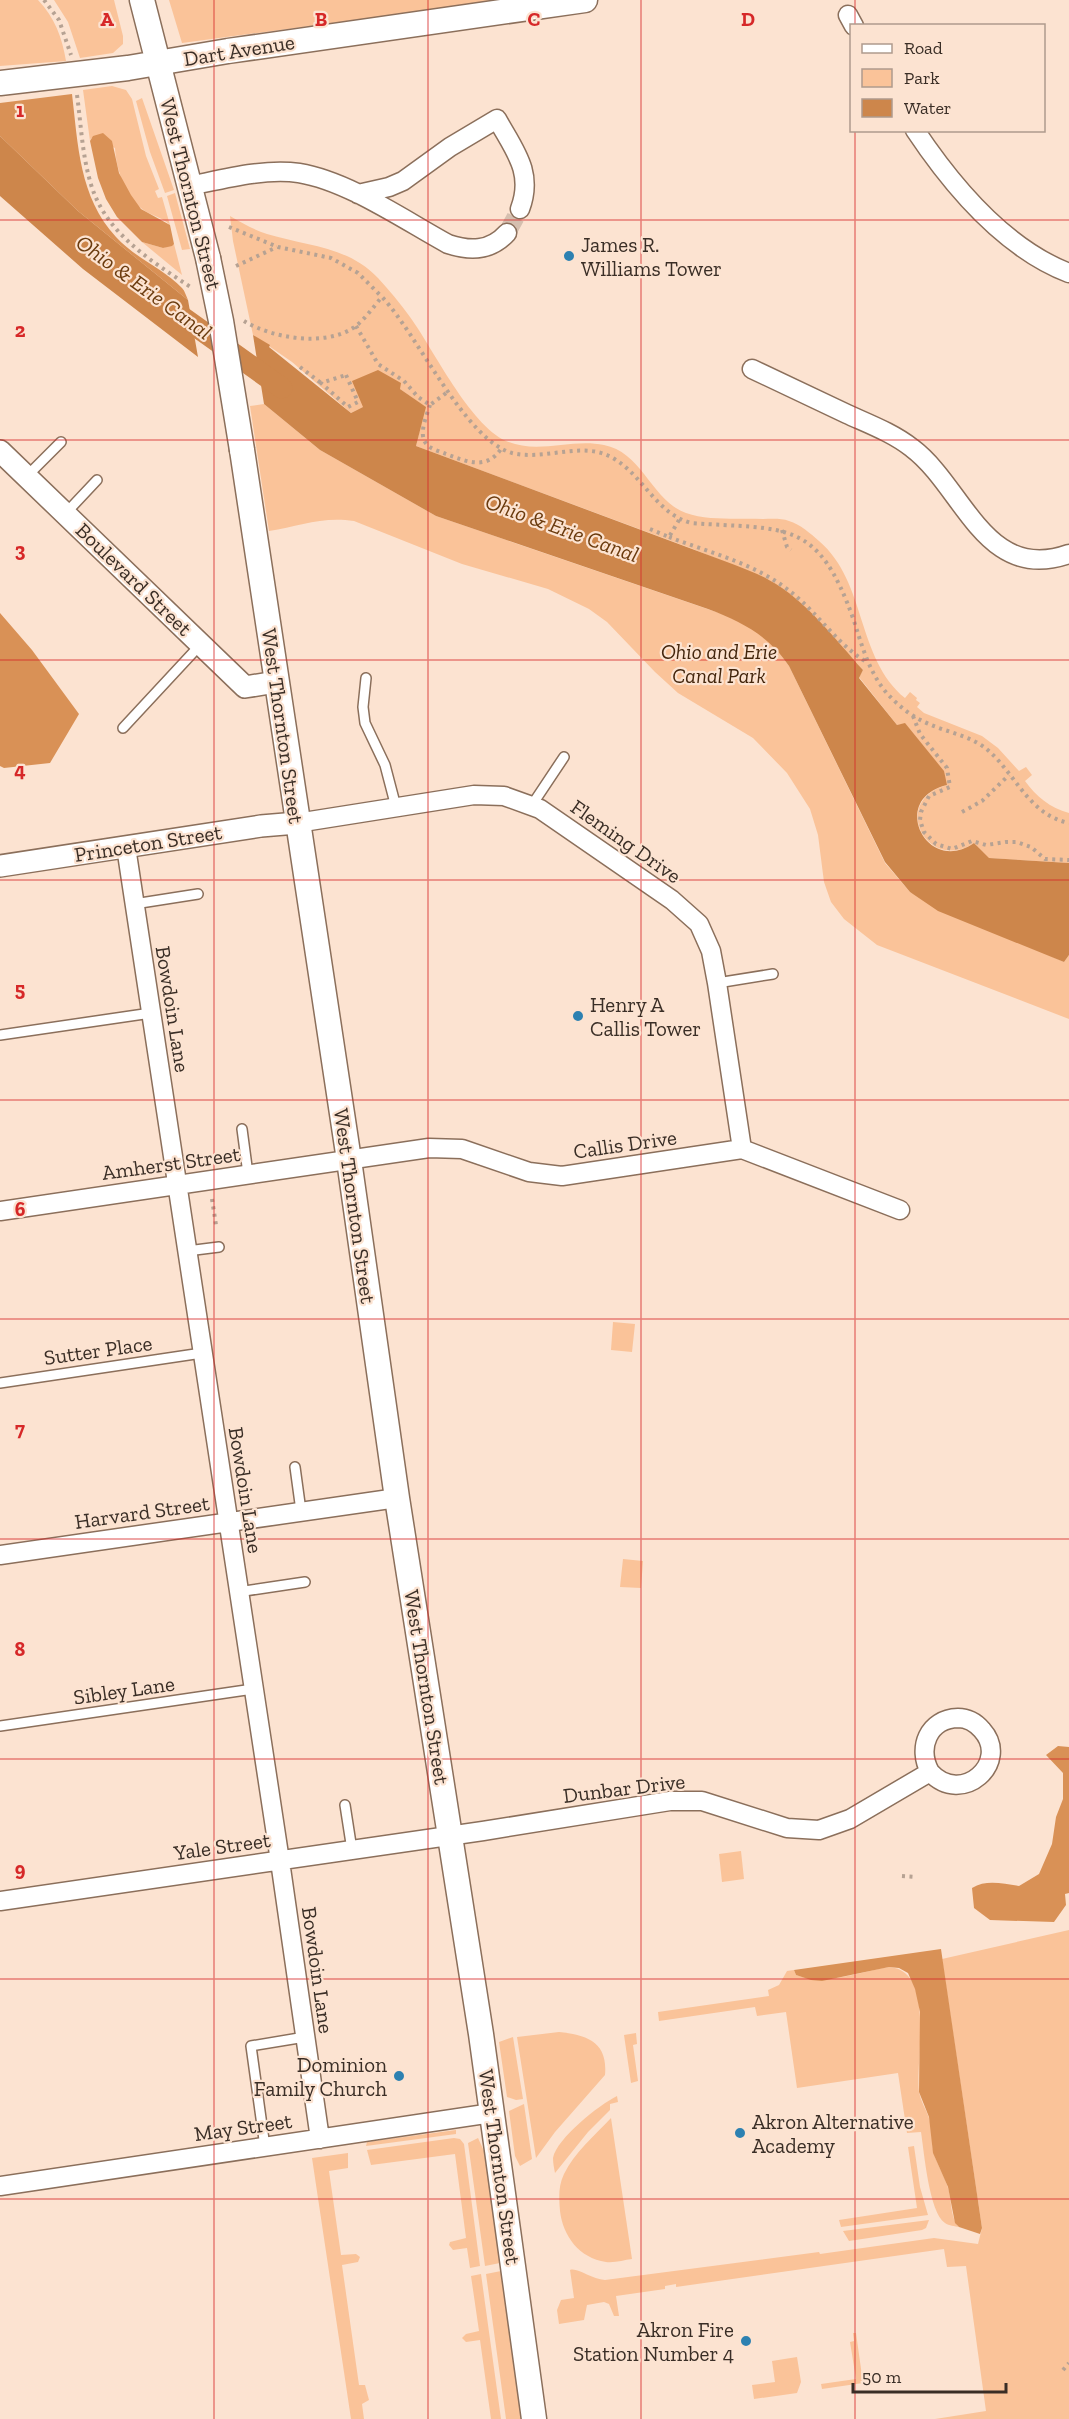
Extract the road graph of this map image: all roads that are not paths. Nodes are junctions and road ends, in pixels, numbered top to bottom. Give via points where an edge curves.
1 (142, 0) edge
2 (585, 0) edge
3 (159, 63) junction
4 (2, 83) edge
5 (917, 132) edge
6 (190, 186) junction
7 (358, 194) junction
8 (520, 208) tunnel mouth
9 (507, 233) tunnel mouth
10 (1069, 273) edge
11 (752, 369) dead end
12 (61, 442) dead end
13 (0, 451) edge
14 (27, 476) junction
15 (97, 480) dead end
16 (66, 514) junction
17 (1069, 554) edge
18 (201, 644) junction
19 (366, 678) dead end
20 (276, 682) junction
21 (123, 728) dead end
22 (564, 757) dead end
23 (532, 805) junction
24 (396, 807) junction
25 (297, 823) junction
26 (126, 847) junction
27 (0, 866) edge
28 (198, 894) dead end
29 (134, 904) junction
30 (772, 974) dead end
31 (717, 982) junction
32 (151, 1013) junction
33 (0, 1035) edge
34 (242, 1129) dead end
35 (742, 1149) junction
36 (349, 1160) junction
37 (248, 1174) junction
38 (177, 1184) junction
39 (900, 1210) dead end
40 (0, 1211) edge
41 (219, 1247) dead end
42 (187, 1251) junction
43 (202, 1353) junction
44 (0, 1383) edge
45 (295, 1467) dead end
46 (397, 1498) junction
47 (301, 1511) junction
48 (228, 1522) junction
49 (0, 1555) edge
50 (305, 1582) dead end
51 (238, 1592) junction
52 (253, 1689) junction
53 (0, 1726) edge
54 (930, 1772) dead end
55 (345, 1804) dead end
56 (449, 1836) junction
57 (352, 1850) junction
58 (280, 1861) junction
59 (0, 1901) edge
60 (305, 2037) junction
61 (492, 2113) junction
62 (320, 2139) junction
63 (265, 2147) junction
64 (0, 2186) edge
65 (534, 2419) edge

1 - 3 main road, West Thornton Street
2 - 3 main road, Dart Avenue
3 - 4 main road, Dart Avenue
3 - 6 main road, West Thornton Street
5 - 10 street via 965,194 993,222 1032,253
6 - 7 street via 248,175 299,173
6 - 20 main road, West Thornton Street, bridge via 221,321
7 - 8 street via 403,181 497,119 525,173 526,192
7 - 9 street via 464,249 492,246
11 - 17 street via 912,448 942,476 987,538 1010,553 1043,560
12 - 14 lane
13 - 14 street, Boulevard Street
14 - 16 street, Boulevard Street
15 - 16 lane
16 - 18 street, Boulevard Street
18 - 20 street, Boulevard Street via 245,687
18 - 21 lane
19 - 24 lane via 365,723 385,765
20 - 25 main road, West Thornton Street
22 - 23 lane
23 - 24 street, Fleming Drive via 488,794
23 - 31 street, Fleming Drive via 688,913 706,939
24 - 25 street, Fleming Drive
25 - 26 street, Princeton Street
25 - 36 main road, West Thornton Street
26 - 27 street, Princeton Street
26 - 29 street, Bowdoin Lane
28 - 29 lane
29 - 32 street, Bowdoin Lane
30 - 31 lane
31 - 35 street, Fleming Drive
32 - 33 lane
32 - 38 street, Bowdoin Lane
34 - 37 lane
35 - 36 street, Callis Drive via 562,1176 530,1172 478,1153 446,1148
35 - 39 street, Callis Drive
36 - 37 street, Amherst Street
36 - 46 main road, West Thornton Street
37 - 38 street, Amherst Street
38 - 40 street, Amherst Street
38 - 42 street, Bowdoin Lane
41 - 42 lane
42 - 43 street, Bowdoin Lane
43 - 44 lane, Sutter Place
43 - 48 street, Bowdoin Lane
45 - 47 lane
46 - 47 street, Harvard Street
46 - 56 main road, West Thornton Street
47 - 48 street, Harvard Street
48 - 49 street, Harvard Street
48 - 51 street, Bowdoin Lane
50 - 51 lane
51 - 52 street, Bowdoin Lane
52 - 53 lane, Sibley Lane
52 - 58 street, Bowdoin Lane
54 - 56 street, Dunbar Drive via 850,1819 819,1830 787,1828 719,1805 686,1800
55 - 57 lane
56 - 57 street, Yale Street
56 - 61 main road, West Thornton Street
57 - 58 street, Yale Street
58 - 59 street, Yale Street
58 - 60 street, Bowdoin Lane
60 - 62 street, Bowdoin Lane
60 - 63 lane via 251,2046
61 - 62 street, May Street
61 - 65 main road, West Thornton Street
62 - 63 street, May Street
63 - 64 street, May Street

